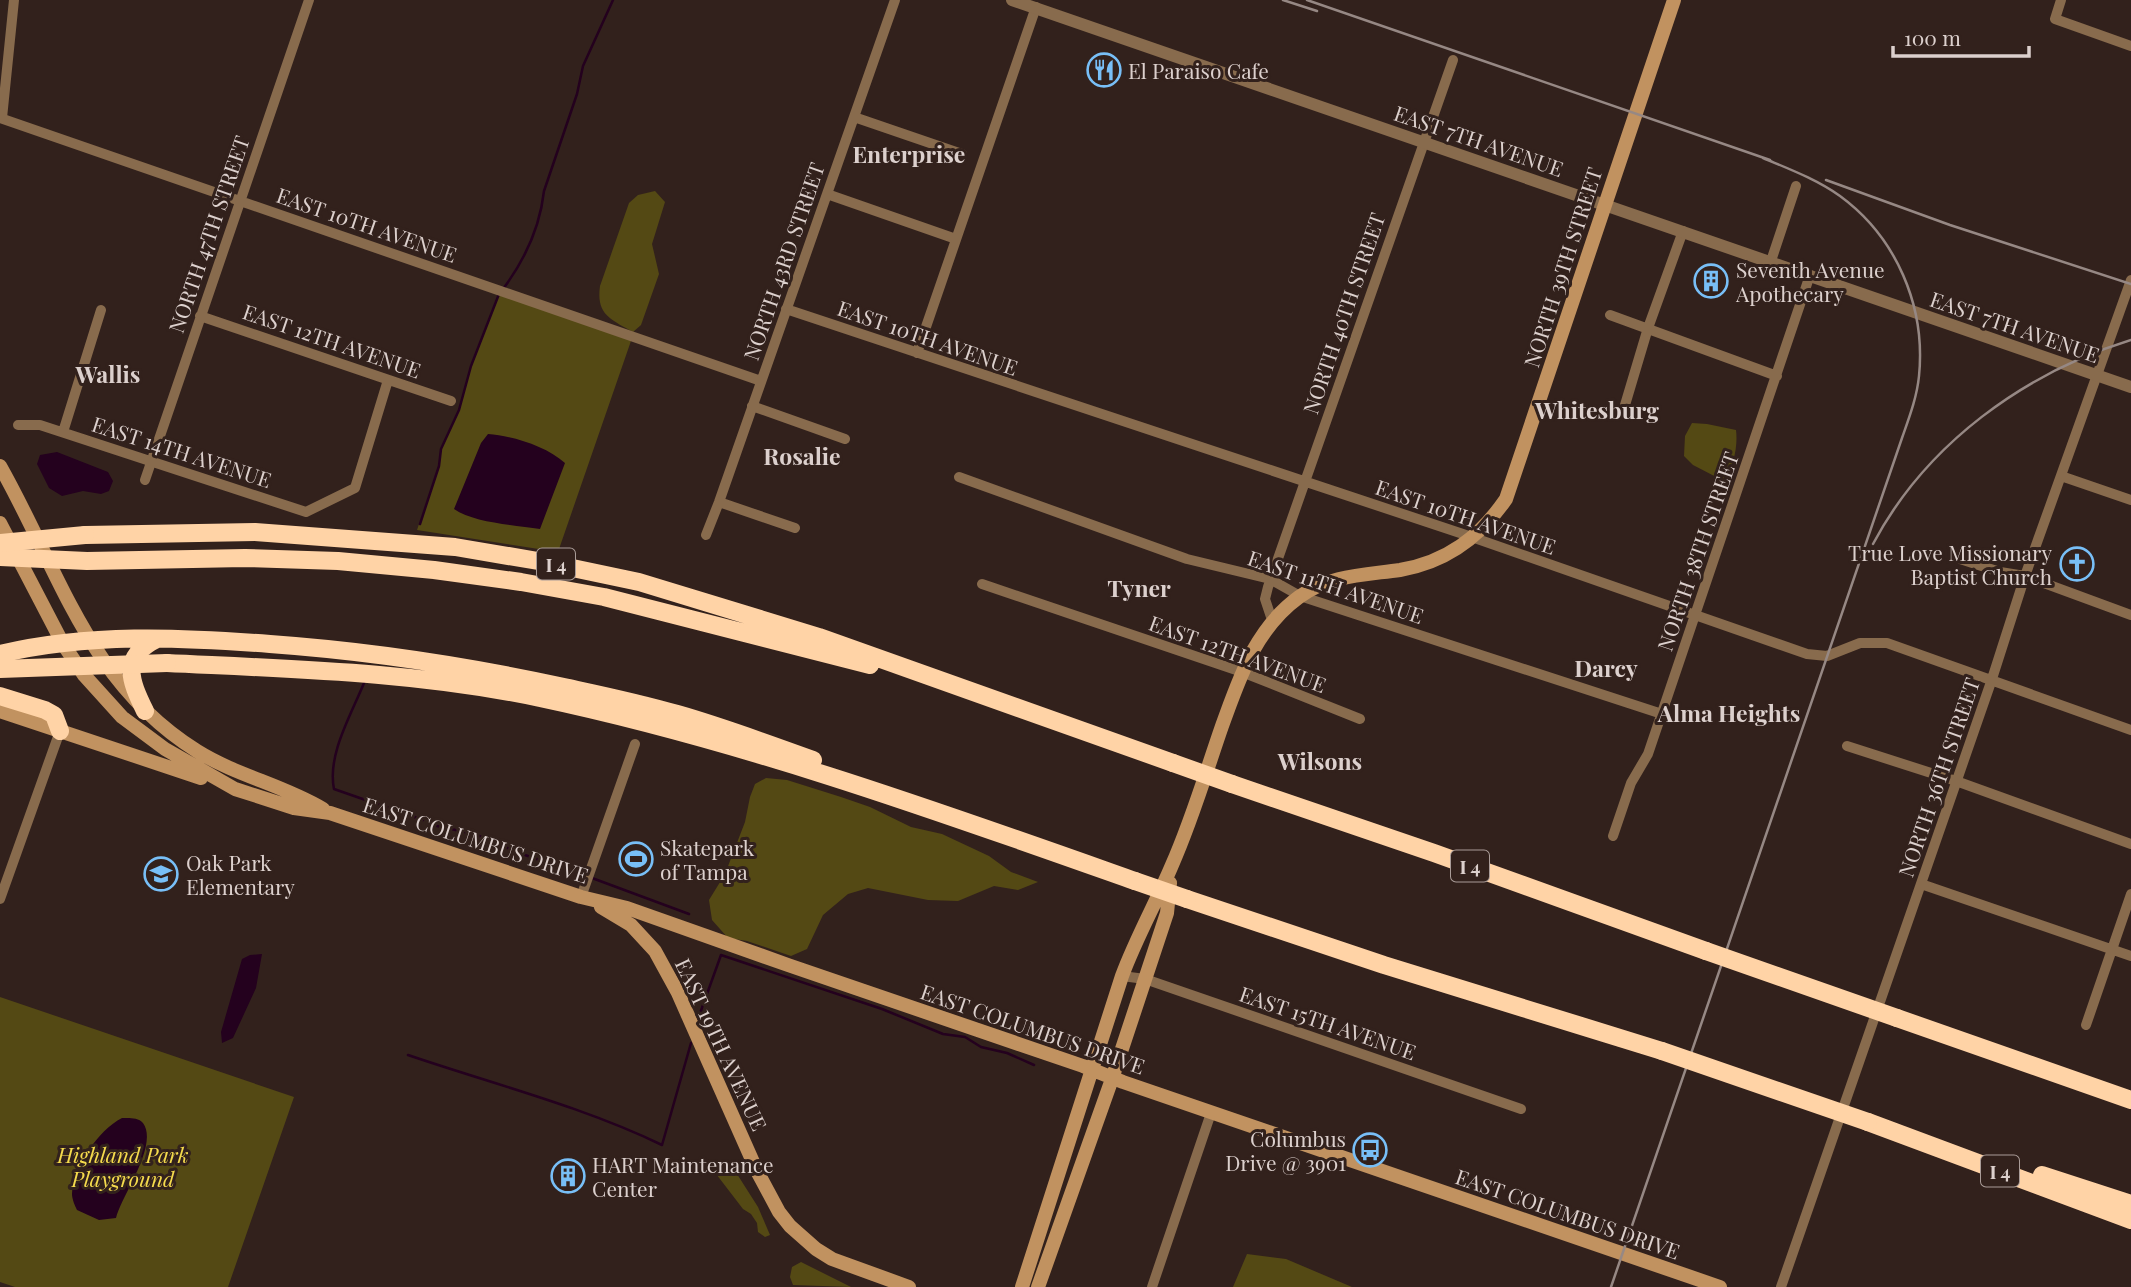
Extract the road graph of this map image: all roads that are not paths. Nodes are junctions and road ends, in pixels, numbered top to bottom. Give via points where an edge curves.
1 (14, 0) edge
2 (309, 0) edge
3 (895, 0) edge
4 (1012, 0) edge
5 (1674, 0) edge
6 (2062, 0) edge
7 (1036, 7) junction
8 (2131, 46) edge
9 (1453, 60) dead end
10 (854, 117) junction
11 (1, 118) edge
12 (1425, 142) junction
13 (962, 154) dead end
14 (1796, 186) dead end
15 (827, 194) junction
16 (240, 200) junction
17 (1606, 204) junction
18 (1683, 231) junction
19 (956, 239) junction
20 (1771, 261) junction
21 (1810, 275) junction
22 (2131, 280) edge
23 (786, 309) junction
24 (101, 310) dead end
25 (1610, 315) dead end
26 (200, 316) junction
27 (1648, 328) junction
28 (917, 353) junction
29 (2097, 375) junction
30 (1777, 376) junction
31 (388, 380) junction
32 (761, 381) junction
33 (2131, 387) edge
34 (451, 401) dead end
35 (1625, 405) dead end
36 (752, 406) junction
37 (18, 425) dead end
38 (63, 432) junction
39 (845, 439) dead end
40 (151, 461) junction
41 (0, 466) edge
42 (2061, 476) junction
43 (959, 477) dead end
44 (145, 480) dead end
45 (1306, 483) junction
46 (2131, 500) edge
47 (719, 502) junction
48 (0, 523) edge
49 (795, 528) dead end
50 (35, 533) junction
51 (706, 535) dead end
52 (1474, 538) junction
53 (0, 543) edge
54 (0, 556) edge
55 (19, 558) junction
56 (1961, 559) dead end
57 (48, 560) junction
58 (87, 561) junction
59 (2025, 576) junction
60 (1270, 579) junction
61 (982, 584) dead end
62 (1300, 596) junction
63 (1696, 615) junction
64 (2131, 615) edge
65 (1272, 620) junction
66 (158, 638) junction
67 (89, 640) junction
68 (63, 644) junction
69 (2, 658) edge
70 (1242, 672) junction
71 (1992, 682) junction
72 (0, 696) edge
73 (1008, 703) junction
74 (0, 711) edge
75 (145, 711) junction
76 (1662, 714) junction
77 (1360, 719) dead end
78 (2131, 730) edge
79 (60, 731) junction
80 (635, 744) dead end
81 (1847, 746) dead end
82 (1956, 781) junction
83 (235, 789) junction
84 (330, 813) junction
85 (949, 816) junction
86 (1613, 836) dead end
87 (2131, 844) edge
88 (1172, 864) junction
89 (1921, 884) junction
90 (2131, 894) edge
91 (581, 897) junction
92 (0, 899) edge
93 (666, 923) junction
94 (647, 940) junction
95 (2111, 949) junction
96 (2131, 956) edge
97 (1122, 976) junction
98 (1145, 979) junction
99 (2086, 1025) dead end
100 (1093, 1070) junction
101 (1112, 1079) junction
102 (2131, 1098) edge
103 (1521, 1109) dead end
104 (1211, 1113) junction
105 (1868, 1122) junction
106 (2131, 1203) edge
107 (2131, 1220) edge
108 (909, 1287) edge
109 (1022, 1287) edge
110 (1038, 1287) edge
111 (1152, 1287) edge
112 (1720, 1287) edge
113 (1781, 1287) edge

1 - 11 street
2 - 16 street, NORTH 47TH STREET
3 - 10 street, NORTH 43RD STREET
4 - 7 street, EAST 7TH AVENUE
5 - 17 main road, NORTH 39TH STREET
6 - 8 street via 2055,19
7 - 12 street, EAST 7TH AVENUE
7 - 19 street
9 - 12 street, NORTH 40TH STREET
10 - 13 street
10 - 15 street, NORTH 43RD STREET
11 - 16 street, EAST 10TH AVENUE
12 - 17 street, EAST 7TH AVENUE
12 - 45 street, NORTH 40TH STREET
14 - 20 street
15 - 19 street
15 - 23 street, NORTH 43RD STREET
16 - 26 street, NORTH 47TH STREET
16 - 32 street, EAST 10TH AVENUE
17 - 18 street, EAST 7TH AVENUE
17 - 52 main road, NORTH 39TH STREET via 1510,489
18 - 20 street, EAST 7TH AVENUE
18 - 27 street
19 - 28 street
20 - 21 street, EAST 7TH AVENUE
21 - 29 street, EAST 7TH AVENUE
21 - 30 street, NORTH 38TH STREET
22 - 29 street, NORTH 36TH STREET
23 - 28 street, EAST 10TH AVENUE
23 - 32 street, NORTH 43RD STREET
24 - 38 street
25 - 27 street
26 - 31 street, EAST 12TH AVENUE
26 - 40 street, NORTH 47TH STREET
27 - 30 street
27 - 35 street
28 - 45 street, EAST 10TH AVENUE
29 - 33 street, EAST 7TH AVENUE
29 - 42 street, NORTH 36TH STREET
30 - 63 street, NORTH 38TH STREET
31 - 34 street, EAST 12TH AVENUE
31 - 40 street, EAST 14TH AVENUE via 355,488 306,512
32 - 36 street, NORTH 43RD STREET
36 - 39 street
36 - 47 street, NORTH 43RD STREET
37 - 38 street, EAST 14TH AVENUE
38 - 40 street, EAST 14TH AVENUE
40 - 44 street, NORTH 47TH STREET
41 - 50 main road, EAST COLUMBUS DRIVE
42 - 46 street
42 - 59 street, NORTH 36TH STREET
43 - 60 street, EAST 11TH AVENUE via 1187,559
45 - 52 street, EAST 10TH AVENUE
45 - 60 street, NORTH 40TH STREET
47 - 49 street
47 - 51 street, NORTH 43RD STREET
48 - 55 main road, EAST COLUMBUS DRIVE
50 - 57 main road, EAST COLUMBUS DRIVE
50 - 58 highway via 62,552
52 - 62 main road via 1431,563 1326,582
52 - 63 street, EAST 10TH AVENUE
53 - 73 highway, I 4, bridge via 255,532 454,547 639,582
54 - 55 highway
55 - 57 highway
55 - 68 main road, EAST COLUMBUS DRIVE
56 - 59 street
57 - 58 highway
57 - 67 main road, EAST COLUMBUS DRIVE
58 - 73 highway via 338,561 521,582 691,618
59 - 64 street
59 - 71 street, NORTH 36TH STREET
60 - 62 street, EAST 11TH AVENUE
60 - 65 street, NORTH 40TH STREET via 1265,598
61 - 70 street, EAST 12TH AVENUE
62 - 65 main road
62 - 76 street, EAST 11TH AVENUE
63 - 71 street, EAST 10TH AVENUE via 1808,654 1827,656 1860,642 1887,643
63 - 76 street, NORTH 38TH STREET
65 - 70 main road
66 - 67 highway
66 - 75 highway via 144,645 130,670 131,684
66 - 85 highway via 215,639 416,659 607,696 735,732
67 - 68 highway
67 - 75 main road, EAST COLUMBUS DRIVE
68 - 69 highway
68 - 83 main road, EAST COLUMBUS DRIVE via 122,717 165,749
69 - 85 highway, I 4, bridge via 374,675 538,698 709,741
70 - 77 street, EAST 12TH AVENUE
70 - 88 main road
71 - 78 street, EAST 10TH AVENUE
71 - 82 street, NORTH 36TH STREET
72 - 79 highway via 46,710 54,715
73 - 102 highway, I 4, bridge
74 - 79 main road
75 - 84 main road, EAST COLUMBUS DRIVE via 173,735 221,764 303,797
76 - 86 street, NORTH 38TH STREET
79 - 83 main road
79 - 92 street
80 - 91 street
81 - 82 street
82 - 87 street
82 - 89 street, NORTH 36TH STREET
83 - 84 main road, EAST COLUMBUS DRIVE via 294,808
84 - 91 main road, EAST COLUMBUS DRIVE
85 - 105 highway, I 4, bridge via 1384,965 1662,1051
88 - 97 main road
88 - 98 main road via 1167,913
89 - 95 street
89 - 113 street, NORTH 36TH STREET
90 - 95 street
91 - 93 main road, EAST COLUMBUS DRIVE
91 - 94 main road, EAST 19TH AVENUE via 616,915
93 - 94 main road
93 - 100 main road, EAST COLUMBUS DRIVE
94 - 108 main road, EAST 19TH AVENUE via 678,993 779,1212 803,1239 832,1259
95 - 96 street
95 - 99 street
97 - 98 street, EAST 15TH AVENUE
97 - 100 main road
98 - 101 main road
98 - 103 street, EAST 15TH AVENUE
100 - 101 main road, EAST COLUMBUS DRIVE
100 - 109 main road
101 - 104 main road, EAST COLUMBUS DRIVE
101 - 110 main road
104 - 111 street
104 - 112 main road, EAST COLUMBUS DRIVE
105 - 106 highway
105 - 107 highway, I 4

